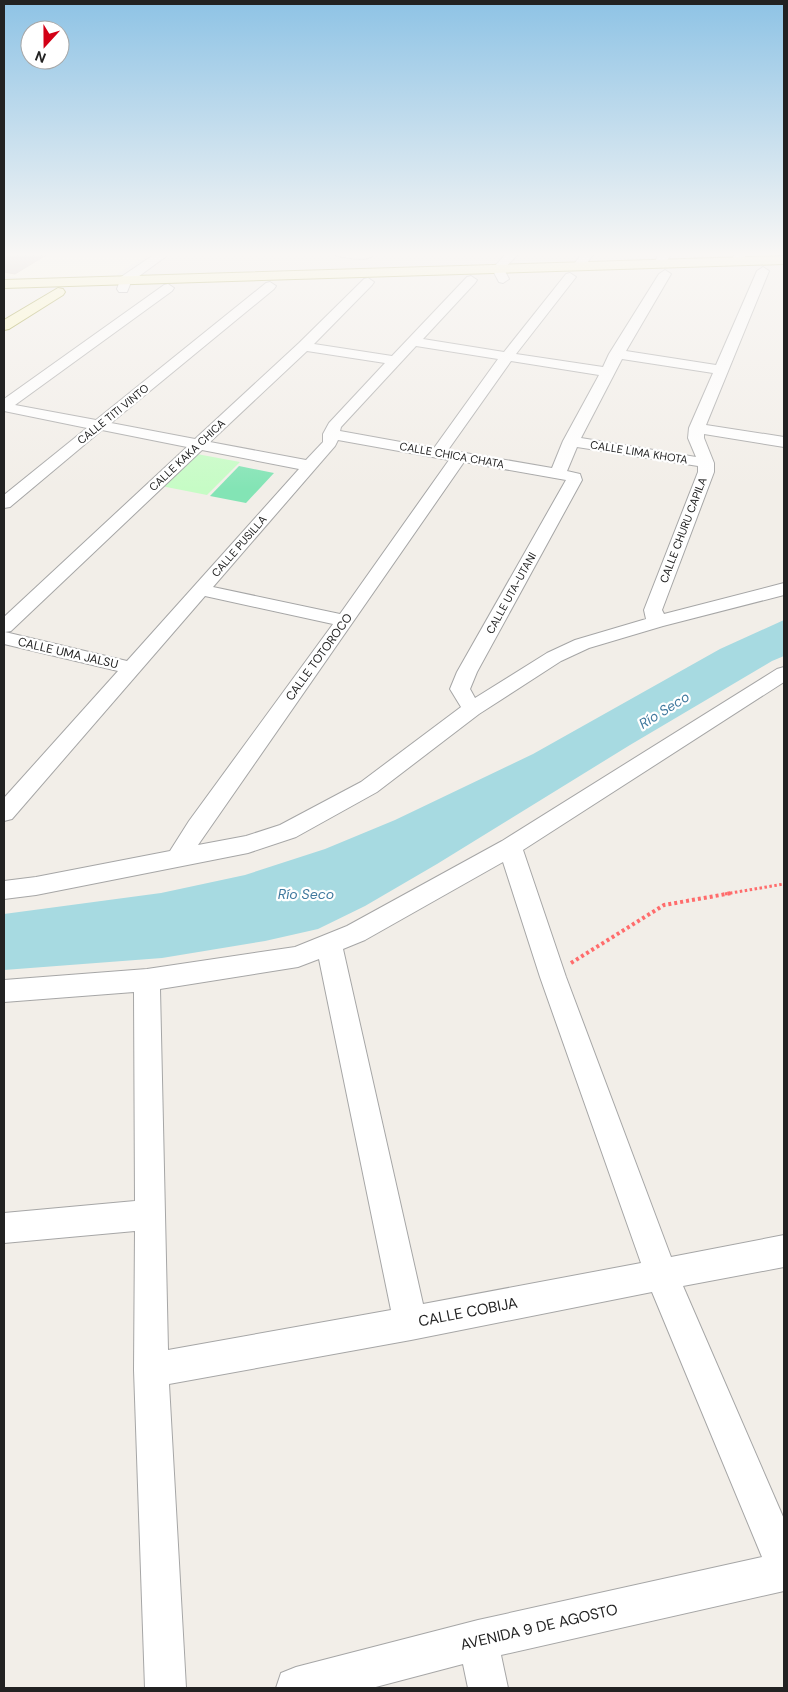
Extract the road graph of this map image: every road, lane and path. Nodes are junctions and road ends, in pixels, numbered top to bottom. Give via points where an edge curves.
1 (109, 331) edge
2 (215, 331) edge
3 (319, 331) edge
4 (424, 331) edge
5 (528, 331) edge
6 (628, 331) edge
7 (737, 331) edge
8 (414, 342) junction
9 (304, 346) junction
10 (616, 354) junction
11 (507, 357) junction
12 (396, 361) junction
13 (720, 370) junction
14 (606, 372) junction
15 (4, 407) edge
16 (98, 426) junction
17 (697, 428) junction
18 (331, 434) junction
19 (571, 441) junction
20 (784, 442) edge
21 (199, 444) junction
22 (438, 452) junction
23 (460, 456) junction
24 (706, 463) junction
25 (310, 466) junction
26 (566, 476) junction
27 (4, 503) edge
28 (784, 588) edge
29 (201, 590) junction
30 (346, 621) junction
31 (656, 622) junction
32 (4, 627) edge
33 (4, 638) edge
34 (132, 668) junction
35 (784, 673) edge
36 (472, 709) junction
37 (4, 813) edge
38 (510, 847) junction
39 (178, 858) junction
40 (784, 884) edge
41 (4, 890) edge
42 (329, 944) junction
43 (553, 977) junction
44 (147, 980) junction
45 (4, 991) edge
46 (151, 1215) junction
47 (4, 1228) edge
48 (784, 1251) edge
49 (661, 1274) junction
50 (411, 1324) junction
51 (151, 1370) junction
52 (784, 1563) edge
53 (784, 1572) edge
54 (478, 1640) junction
55 (165, 1688) edge
56 (296, 1688) edge
57 (488, 1688) edge

1 - 15 street
2 - 16 street, CALLE TITI VINTO
3 - 9 street, CALLE KAKA CHICA
4 - 8 street, CALLE PUSILLA
5 - 11 street
6 - 10 street, CALLE UTA-UTANI
7 - 13 street
8 - 11 street
8 - 12 street, CALLE PUSILLA
9 - 12 street
9 - 21 street, CALLE KAKA CHICA
10 - 13 street
10 - 14 street, CALLE UTA-UTANI
11 - 14 street
11 - 22 street
12 - 18 street, CALLE PUSILLA via 334,426
13 - 17 street
14 - 19 street, CALLE UTA-UTANI
15 - 16 street
16 - 21 street
16 - 27 street, CALLE TITI VINTO
17 - 20 street
17 - 24 street, CALLE CHURU CAPILA via 696,438
18 - 22 street, CALLE CHICA CHATA
18 - 25 street, CALLE PUSILLA via 330,443
19 - 24 street, CALLE LIMA KHOTA
19 - 26 street, CALLE UTA-UTANI
21 - 25 street
21 - 32 street, CALLE KAKA CHICA
22 - 23 street, CALLE CHICA CHATA
23 - 26 street, CALLE CHICA CHATA
23 - 30 street, CALLE TOTOROCO
24 - 31 street, CALLE CHURU CAPILA via 705,476 653,610
25 - 29 street, CALLE PUSILLA
26 - 36 street, CALLE UTA-UTANI via 574,480 460,689
28 - 31 street
29 - 30 street
29 - 34 street, CALLE PUSILLA
30 - 39 street, CALLE TOTOROCO
31 - 36 street via 582,644 554,657
33 - 34 street, CALLE UMA JALSU
34 - 37 street, CALLE PUSILLA
35 - 38 street
36 - 39 street via 369,786 288,831 248,844
38 - 42 street via 356,933
38 - 43 street
39 - 41 street
40 - 43 path via 664,905 559,970
42 - 44 street via 298,957
42 - 50 street
43 - 49 street
44 - 45 street
44 - 46 street
46 - 47 street
46 - 51 street
48 - 49 street, CALLE COBIJA
49 - 50 street, CALLE COBIJA
49 - 52 street
50 - 51 street, CALLE COBIJA
51 - 55 street
53 - 54 street, AVENIDA 9 DE AGOSTO
54 - 56 street, AVENIDA 9 DE AGOSTO
54 - 57 street

